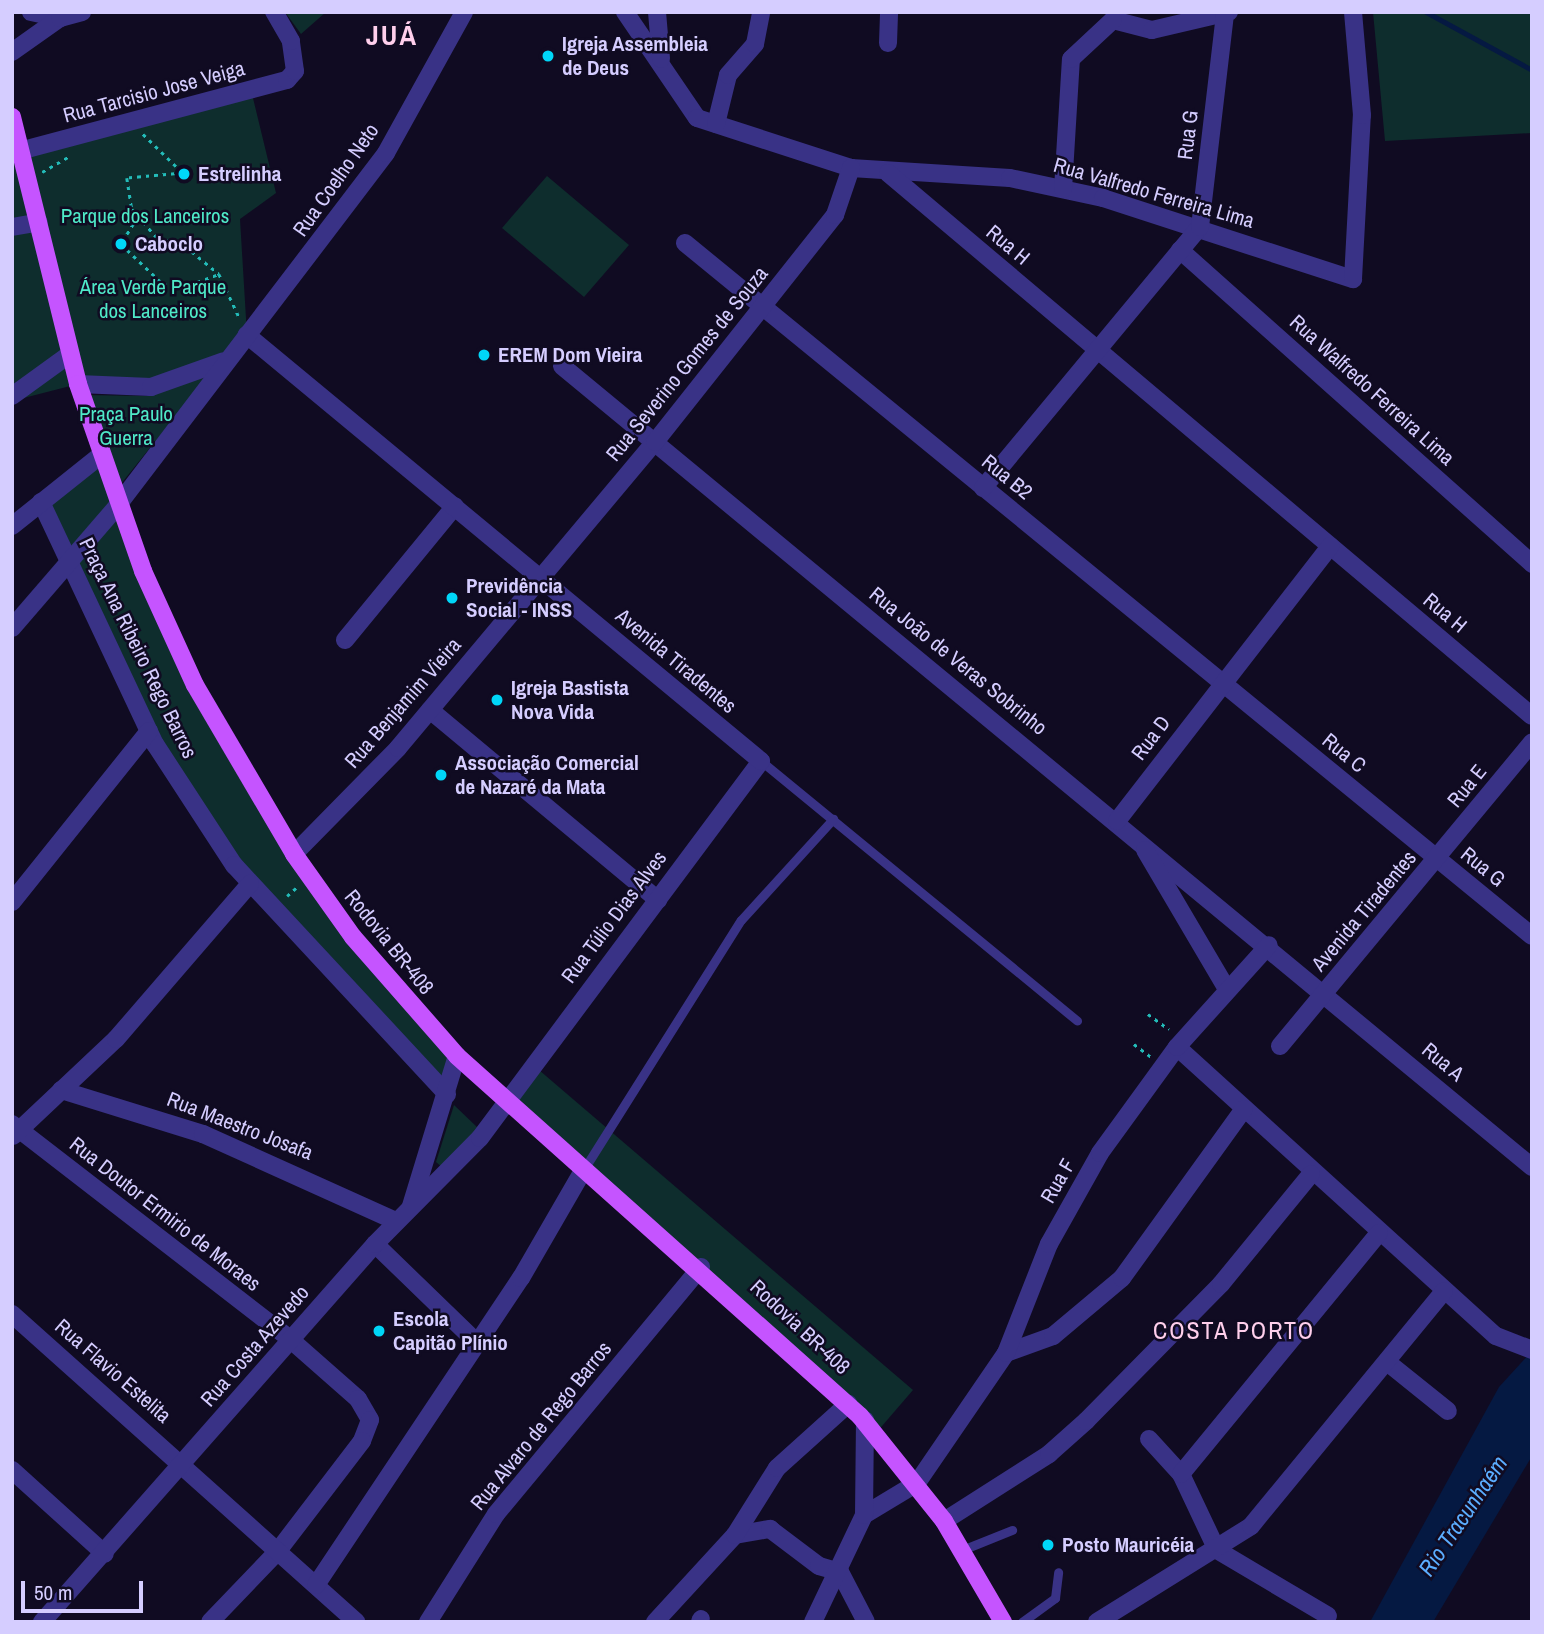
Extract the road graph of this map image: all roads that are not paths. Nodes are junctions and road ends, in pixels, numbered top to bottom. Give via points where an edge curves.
1 (31, 12) edge
2 (82, 12) edge
3 (274, 12) edge
4 (464, 12) edge
5 (625, 12) edge
6 (657, 12) edge
7 (761, 12) edge
8 (889, 12) edge
9 (1353, 12) edge
10 (1227, 13) edge
11 (1111, 16) edge
12 (60, 18) junction
13 (888, 43) dead end
14 (12, 52) edge
15 (661, 59) junction
16 (12, 117) edge
17 (716, 124) junction
18 (17, 152) edge
19 (851, 168) junction
20 (888, 173) junction
21 (1063, 189) junction
22 (39, 222) junction
23 (12, 227) edge
24 (1200, 227) junction
25 (685, 243) dead end
26 (1180, 250) junction
27 (763, 307) junction
28 (247, 335) junction
29 (1099, 351) junction
30 (70, 354) junction
31 (227, 360) junction
32 (562, 366) dead end
33 (78, 384) junction
34 (12, 396) edge
35 (654, 442) junction
36 (101, 455) junction
37 (984, 488) junction
38 (41, 502) junction
39 (118, 505) junction
40 (455, 506) junction
41 (12, 526) edge
42 (1330, 546) junction
43 (70, 559) junction
44 (1532, 564) edge
45 (541, 578) junction
46 (12, 628) edge
47 (345, 640) dead end
48 (1222, 683) junction
49 (430, 710) junction
50 (1532, 716) edge
51 (149, 731) junction
52 (1532, 742) edge
53 (761, 761) junction
54 (832, 819) junction
55 (1117, 821) junction
56 (1138, 838) junction
57 (294, 854) junction
58 (1437, 859) junction
59 (250, 884) junction
60 (659, 900) junction
61 (12, 902) edge
62 (1532, 936) edge
63 (1269, 945) junction
64 (1227, 989) junction
65 (1325, 993) junction
66 (1077, 1021) dead end
67 (1280, 1046) dead end
68 (1177, 1047) junction
69 (457, 1056) junction
70 (61, 1090) junction
71 (447, 1094) junction
72 (506, 1103) junction
73 (1244, 1109) junction
74 (15, 1130) edge
75 (1532, 1167) edge
76 (584, 1169) junction
77 (1311, 1174) junction
78 (410, 1209) junction
79 (396, 1221) junction
80 (1379, 1233) junction
81 (375, 1244) junction
82 (701, 1267) junction
83 (1444, 1291) junction
84 (12, 1314) edge
85 (291, 1339) junction
86 (477, 1343) junction
87 (1528, 1349) edge
88 (1006, 1353) junction
89 (1387, 1362) junction
90 (848, 1404) junction
91 (1448, 1411) dead end
92 (864, 1420) junction
93 (1149, 1439) dead end
94 (184, 1463) junction
95 (12, 1470) edge
96 (1181, 1474) junction
97 (917, 1483) junction
98 (864, 1515) junction
99 (944, 1521) junction
100 (1012, 1530) dead end
101 (735, 1535) junction
102 (962, 1550) junction
103 (1217, 1550) junction
104 (278, 1551) junction
105 (105, 1554) junction
106 (841, 1572) junction
107 (1058, 1572) dead end
108 (316, 1585) junction
109 (1328, 1616) dead end
110 (42, 1622) edge
111 (210, 1622) edge
112 (358, 1622) edge
113 (428, 1622) edge
114 (655, 1622) edge
115 (813, 1622) edge
116 (866, 1622) edge
117 (1003, 1622) edge
118 (1023, 1622) edge
119 (1097, 1622) edge

1 - 12 street
2 - 12 street
3 - 18 street, Rua Tarcisio Jose Veiga via 292,41 295,71 287,80
4 - 28 street, Rua Coelho Neto via 386,153
5 - 15 street, Rua Valfredo Ferreira Lima
6 - 15 street
7 - 17 street via 755,44 728,75
8 - 13 street
9 - 24 street, Rua Valfredo Ferreira Lima via 1362,115 1353,279
10 - 11 street via 1152,30
10 - 24 street, Rua G
11 - 21 street via 1071,59
12 - 14 street
15 - 17 street, Rua Valfredo Ferreira Lima via 688,111
16 - 18 main road, Rodovia BR-408
17 - 19 street, Rua Valfredo Ferreira Lima
18 - 22 main road, Rodovia BR-408
19 - 20 street, Rua Valfredo Ferreira Lima
19 - 27 street, Rua Severino Gomes de Souza via 835,215
20 - 21 street, Rua Valfredo Ferreira Lima via 1010,178
20 - 29 street, Rua H
21 - 24 street, Rua Valfredo Ferreira Lima
22 - 23 street
22 - 30 main road, Rodovia BR-408
24 - 26 street
25 - 27 street, Rua B2
26 - 29 street
26 - 44 street, Rua Walfredo Ferreira Lima
27 - 35 street, Rua Severino Gomes de Souza
27 - 37 street, Rua B2
28 - 31 street, Rua Coelho Neto
28 - 40 street, Avenida Tiradentes
29 - 37 street
29 - 42 street
30 - 33 main road, Rodovia BR-408
30 - 34 street
31 - 33 street via 151,387
31 - 39 street, Rua Coelho Neto
32 - 35 street, Rua João de Veras Sobrinho
33 - 36 main road, Rodovia BR-408
35 - 45 street, Rua Severino Gomes de Souza
35 - 55 street, Rua João de Veras Sobrinho
36 - 38 street
36 - 39 main road, Rodovia BR-408
37 - 48 street, Rua B2
38 - 41 street
38 - 43 street, Praça Ana Ribeiro Rego Barros
39 - 43 street, Rua Coelho Neto
39 - 57 main road, Rodovia BR-408 via 195,685
40 - 45 street, Avenida Tiradentes
40 - 47 street
42 - 48 street, Rua D
42 - 50 street, Rua H
43 - 46 street, Rua Coelho Neto
43 - 51 street, Praça Ana Ribeiro Rego Barros
45 - 49 street, Rua Benjamim Vieira
45 - 53 street, Avenida Tiradentes
48 - 55 street, Rua D
48 - 58 street, Rua C
49 - 57 street, Rua Benjamim Vieira
49 - 60 street
51 - 59 street, Praça Ana Ribeiro Rego Barros
51 - 61 street
52 - 58 street, Rua E
53 - 54 lane, Avenida Tiradentes
53 - 60 street, Rua Túlio Dias Alves
54 - 66 lane, Avenida Tiradentes
54 - 76 lane via 741,920
55 - 56 street, Rua João de Veras Sobrinho
56 - 63 street, Rua João de Veras Sobrinho
56 - 64 street
57 - 69 main road, Rodovia BR-408 via 353,937
58 - 62 street, Rua G
58 - 65 street, Avenida Tiradentes
59 - 70 street via 116,1038
59 - 71 street, Praça Ana Ribeiro Rego Barros
60 - 72 street, Rua Túlio Dias Alves
63 - 64 street, Rua F
63 - 65 street, Rua João de Veras Sobrinho
64 - 68 street, Rua F
65 - 67 street, Avenida Tiradentes
65 - 75 street, Rua A
68 - 73 street
68 - 88 street, Rua F via 1065,1213
69 - 71 street
69 - 72 main road, Rodovia BR-408
70 - 74 street
70 - 79 street, Rua Maestro Josafa via 203,1134
71 - 78 street
72 - 76 main road, Rodovia BR-408
72 - 78 street, Rua Costa Azevedo
73 - 77 street
73 - 88 street via 1122,1278 1053,1336
74 - 85 street, Rua Doutor Ermirio de Moraes
76 - 82 main road, Rodovia BR-408
76 - 86 street
77 - 80 street
77 - 99 street via 1221,1284 1086,1422 1039,1462
78 - 79 street, Rua Costa Azevedo
79 - 81 street, Rua Costa Azevedo
80 - 83 street
80 - 96 street
81 - 85 street, Rua Costa Azevedo
81 - 86 street
82 - 90 main road, Rodovia BR-408
82 - 113 street, Rua Alvaro de Rego Barros via 496,1514
83 - 87 street via 1505,1343
83 - 89 street
84 - 94 street, Rua Flavio Estelita
85 - 94 street, Rua Costa Azevedo
85 - 104 street, Rua Doutor Ermirio de Moraes via 358,1399 370,1420 362,1441
86 - 108 street
88 - 97 street, Rua F
89 - 91 street
89 - 103 street via 1273,1504
90 - 92 main road, Rodovia BR-408
90 - 101 street via 777,1468
92 - 97 main road, Rodovia BR-408
92 - 98 street
93 - 96 street
94 - 104 street, Rua Flavio Estelita
94 - 105 street, Rua Costa Azevedo
95 - 105 street
96 - 103 street
97 - 98 street
97 - 99 main road, Rodovia BR-408
98 - 106 street
99 - 102 main road, Rodovia BR-408
100 - 102 lane
101 - 106 street via 770,1529 819,1566
101 - 114 street
102 - 117 main road, Rodovia BR-408
103 - 109 street
103 - 119 street
104 - 108 street, Rua Flavio Estelita
104 - 111 street
105 - 110 street, Rua Costa Azevedo
106 - 115 street
106 - 116 street
107 - 118 lane via 1055,1598
108 - 112 street, Rua Flavio Estelita

